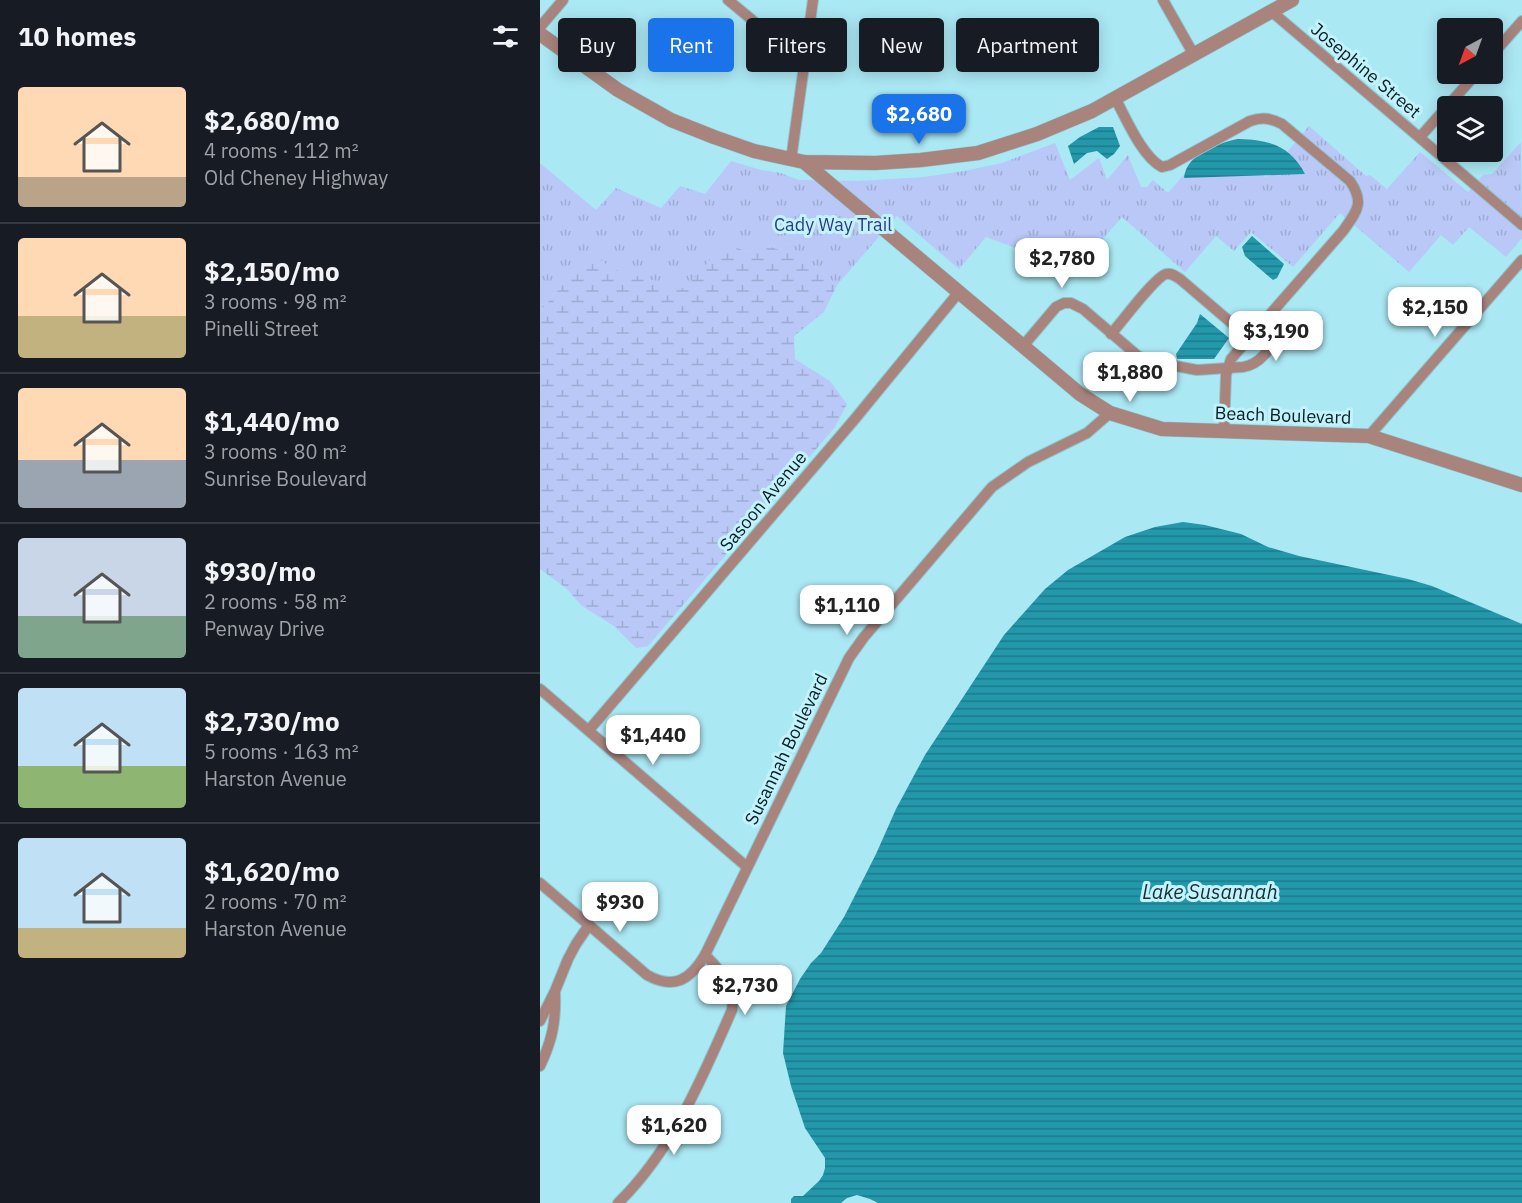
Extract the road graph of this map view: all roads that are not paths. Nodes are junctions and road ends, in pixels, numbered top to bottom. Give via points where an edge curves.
1 (563, 0) edge
2 (728, 0) edge
3 (813, 0) edge
4 (1163, 0) edge
5 (1292, 0) edge
6 (1271, 11) junction
7 (750, 18) edge
8 (811, 18) edge
9 (1522, 21) edge
10 (540, 27) edge
11 (540, 34) edge
12 (1503, 43) edge
13 (1194, 55) junction
14 (804, 72) edge
15 (1467, 84) edge
16 (1115, 98) junction
17 (1420, 137) junction
18 (798, 161) junction
19 (1522, 225) edge
20 (1522, 260) edge
21 (959, 291) junction
22 (1265, 320) junction
23 (1111, 334) junction
24 (1249, 338) junction
25 (1023, 346) junction
26 (1228, 368) junction
27 (1110, 413) junction
28 (1224, 431) junction
29 (1369, 436) junction
30 (1522, 485) edge
31 (540, 689) edge
32 (590, 730) junction
33 (747, 867) junction
34 (540, 883) edge
35 (589, 925) junction
36 (705, 955) junction
37 (555, 991) junction
38 (540, 1021) edge
39 (540, 1066) edge
40 (618, 1203) edge

1 - 10 street
2 - 7 street
3 - 8 street
4 - 13 street
5 - 6 street
6 - 13 street
6 - 17 street, Josephine Street
9 - 12 street
11 - 18 street via 618,90 671,120 754,151
13 - 16 street
14 - 18 street
15 - 17 street
16 - 18 street via 1037,134 978,153 875,163
16 - 22 street via 1147,156 1162,167 1250,121 1270,118 1350,181 1358,192 1355,215
17 - 19 street, Josephine Street
18 - 21 street, Beach Boulevard
20 - 29 street
21 - 25 street, Beach Boulevard
21 - 32 street, Sasoon Avenue
22 - 24 street
22 - 26 street via 1272,333 1268,350 1249,366
23 - 24 street via 1154,284 1172,274
23 - 25 street via 1083,309 1064,303 1056,307
23 - 26 street via 1149,362 1197,370
24 - 26 street
25 - 27 street, Beach Boulevard via 1080,394
26 - 28 street
27 - 28 street, Beach Boulevard via 1161,429
27 - 33 street, Susannah Boulevard via 1087,433 1028,462 992,487 864,637 849,658
28 - 29 street, Beach Boulevard
29 - 30 street, Beach Boulevard
31 - 32 street
32 - 33 street
33 - 36 street, Susannah Boulevard
34 - 35 street, Susannah Boulevard
35 - 36 street, Susannah Boulevard via 657,981 677,982 689,976
35 - 37 street via 568,959
36 - 40 street via 730,988 732,1010 699,1085 655,1160
37 - 38 street
37 - 39 street via 553,1031

